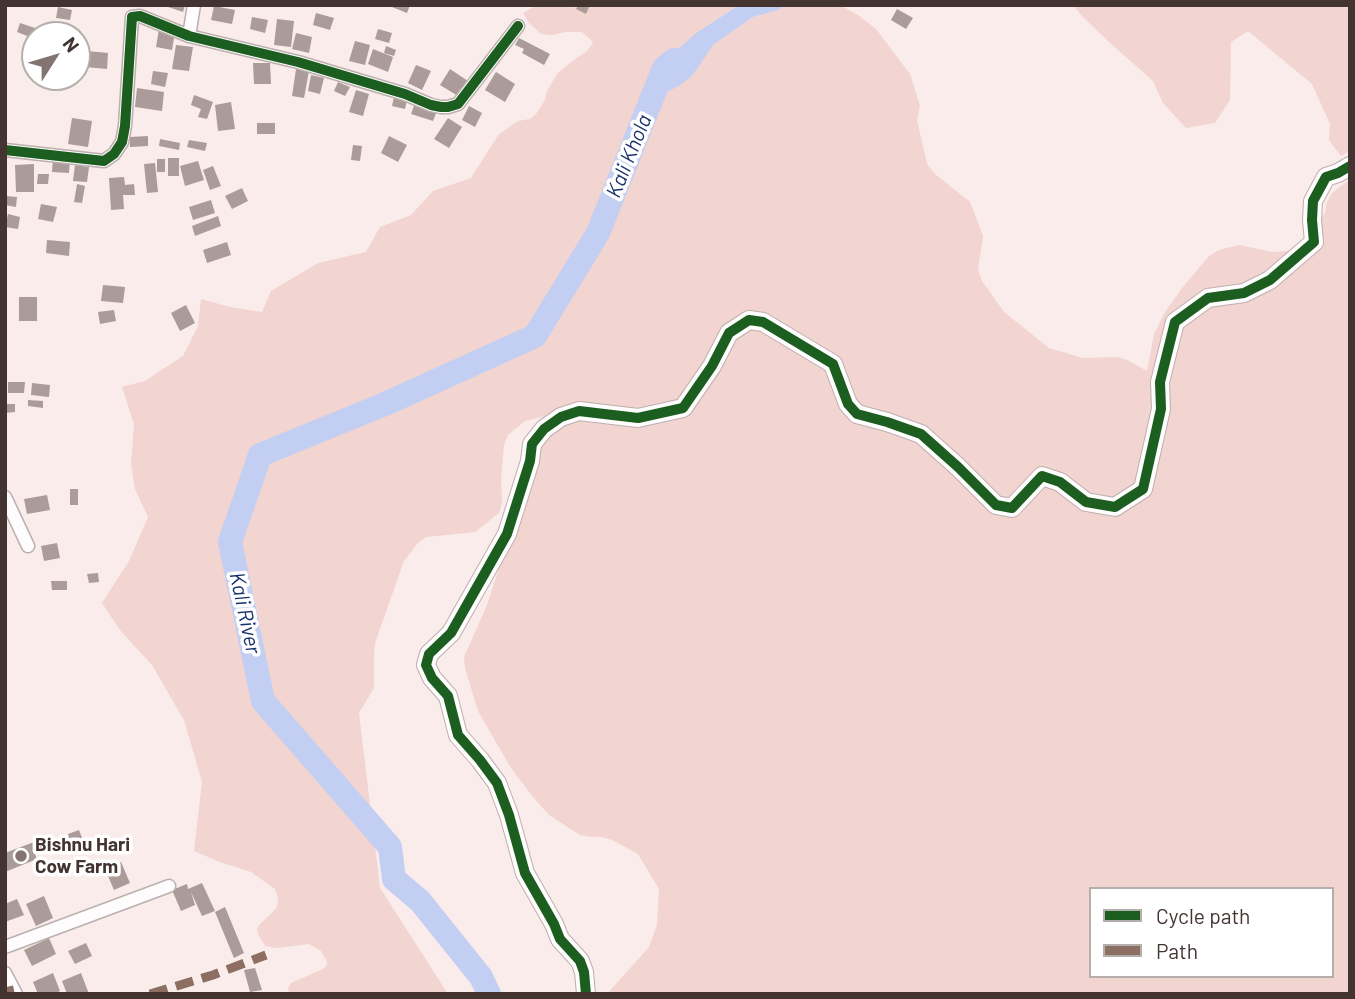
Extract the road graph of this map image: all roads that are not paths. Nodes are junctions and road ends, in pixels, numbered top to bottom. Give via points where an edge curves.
1 (194, 5) edge
2 (518, 26) dead end
3 (190, 36) junction
4 (5, 150) edge
5 (1350, 166) edge
6 (5, 497) edge
7 (28, 546) dead end
8 (169, 886) dead end
9 (5, 947) edge
10 (5, 973) edge
11 (16, 994) edge
12 (586, 994) edge

1 - 3 street
2 - 3 street via 458,103 449,107
3 - 4 street via 132,17 124,134 114,154 104,161
5 - 12 street via 1326,177 1313,201 1314,243 1270,279 1244,293 1209,298 1175,322 1143,489 1115,508 1086,502 1060,482 1042,476 1012,508 996,505 921,434 857,414 848,404 833,364 763,322 749,320 729,333 683,408 638,418 579,411 544,429 532,444 508,534 451,633 429,654 426,665 448,695 458,735 497,783 525,873 560,939 580,961
6 - 7 street
8 - 9 street
10 - 11 street

